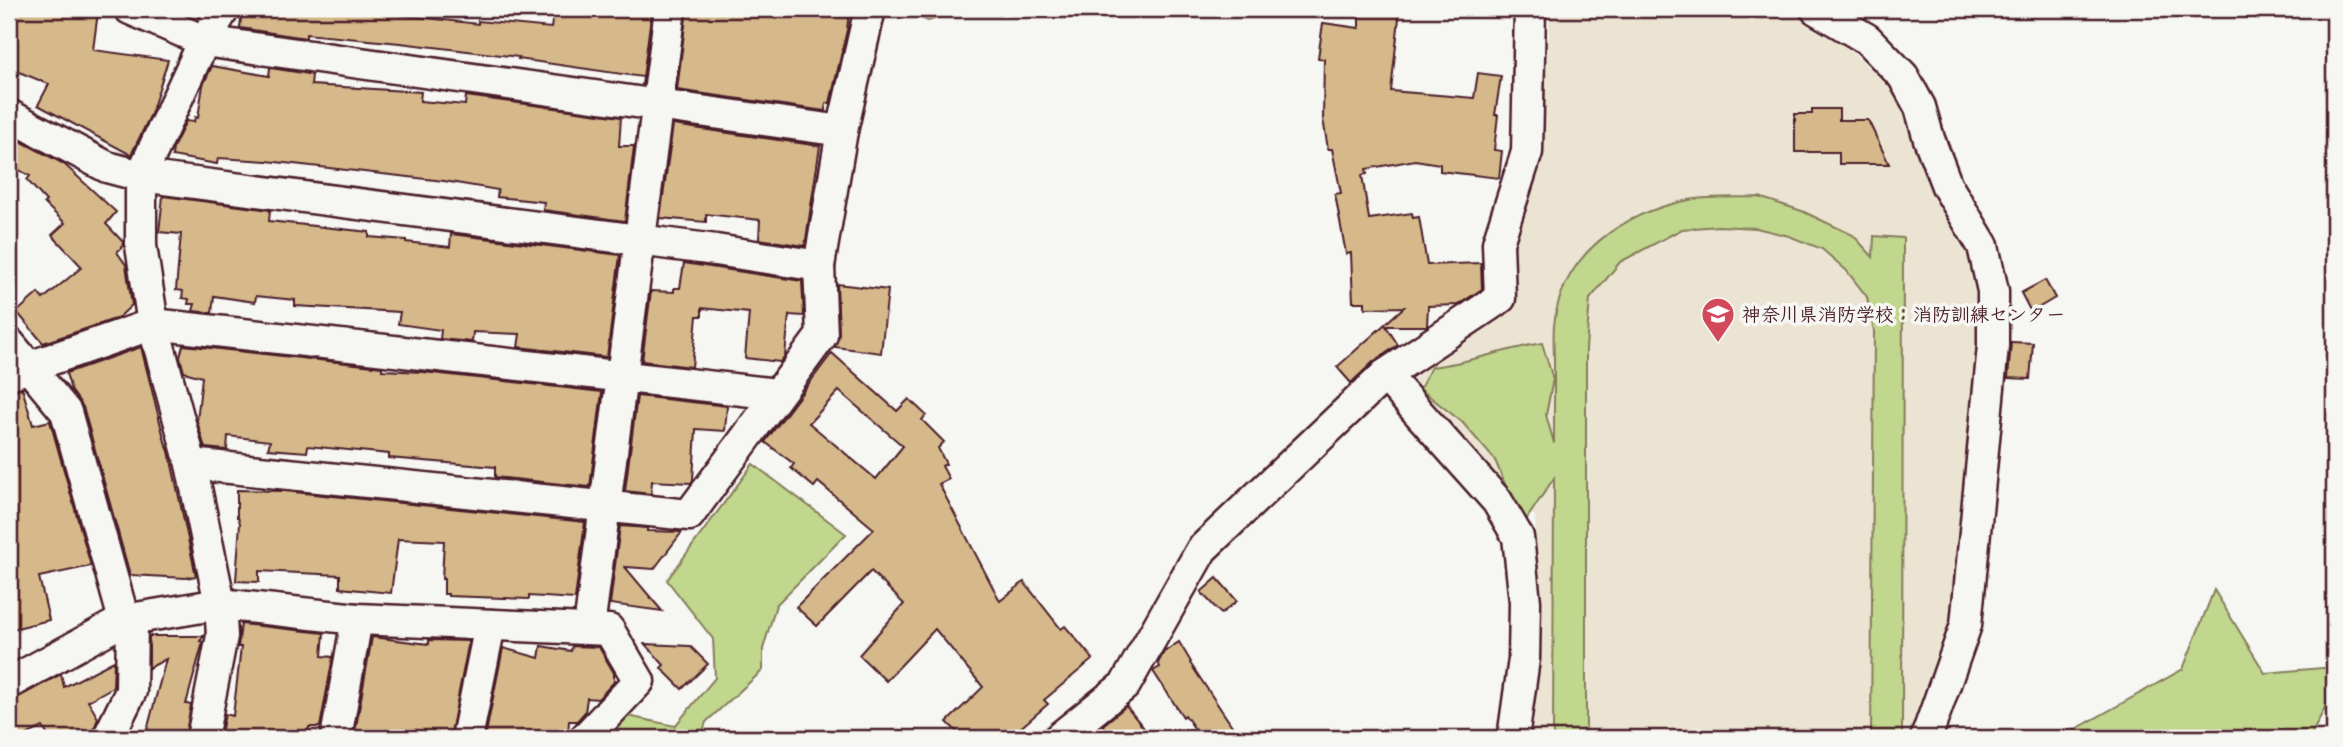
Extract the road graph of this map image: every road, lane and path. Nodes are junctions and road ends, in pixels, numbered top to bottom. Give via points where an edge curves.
1 (130, 9) edge
2 (224, 9) edge
3 (670, 9) edge
4 (870, 9) edge
5 (1530, 9) edge
6 (1816, 9) edge
7 (204, 41) junction
8 (658, 105) junction
9 (9, 115) edge
10 (842, 131) junction
11 (141, 176) junction
12 (640, 241) junction
13 (819, 266) junction
14 (153, 324) junction
15 (9, 343) edge
16 (19, 372) edge
17 (1385, 375) junction
18 (622, 377) junction
19 (777, 394) junction
20 (191, 464) junction
21 (605, 507) junction
22 (220, 604) junction
23 (128, 619) junction
24 (357, 619) junction
25 (490, 625) junction
26 (589, 628) junction
27 (9, 681) edge
28 (108, 738) edge
29 (202, 738) edge
30 (336, 738) edge
31 (467, 738) edge
32 (585, 738) edge
33 (1059, 738) edge
34 (1511, 738) edge
35 (1926, 738) edge

1 - 7 street
2 - 7 street
3 - 8 street
4 - 10 street
5 - 17 street via 1527,152 1498,243 1500,298
6 - 35 street via 1867,39 1903,76 1920,107 1947,187 1983,246 1993,291 1993,346 1966,625
7 - 8 street
7 - 11 street
8 - 10 street
8 - 12 street
9 - 11 street via 107,167
10 - 13 street
11 - 12 street
11 - 14 street via 141,246
12 - 13 street
12 - 18 street
13 - 19 street via 822,335
14 - 16 street
14 - 18 street
14 - 20 street
15 - 16 street
16 - 23 street via 66,412
17 - 33 street via 1202,549 1125,685
17 - 34 street via 1497,501 1518,537 1525,602 1524,659
18 - 19 street
18 - 21 street
19 - 21 street via 689,515
20 - 21 street
20 - 22 street
21 - 26 street
22 - 23 street
22 - 24 street
22 - 29 street via 222,636
23 - 27 street
23 - 28 street via 131,691
24 - 25 street
24 - 30 street
25 - 26 street
25 - 31 street
26 - 32 street via 609,630 639,681

